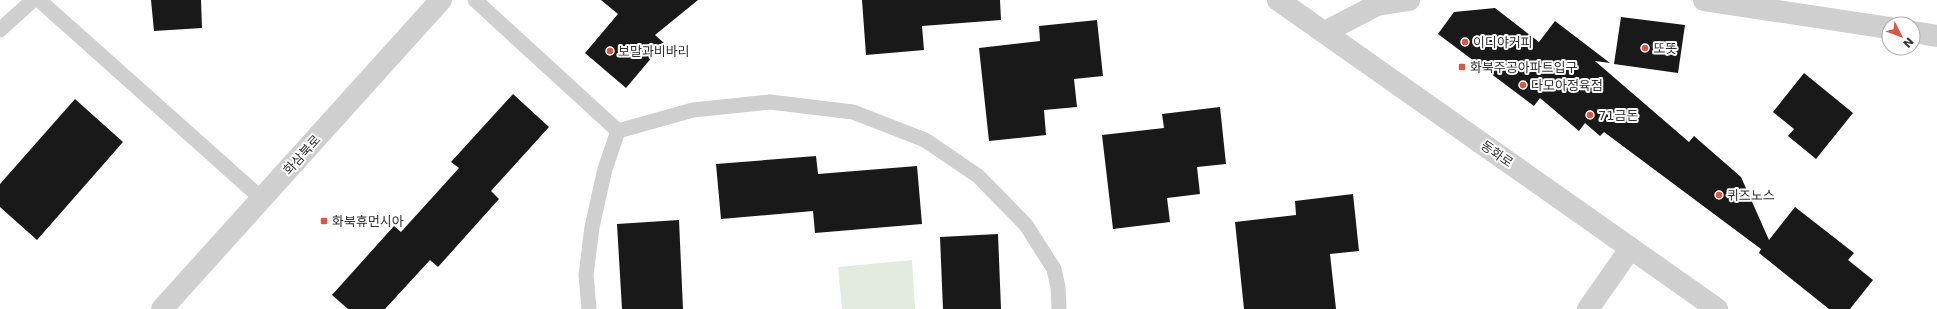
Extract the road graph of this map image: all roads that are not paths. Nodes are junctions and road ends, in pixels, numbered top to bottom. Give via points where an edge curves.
1 (33, 0) edge
2 (39, 0) edge
3 (441, 0) edge
4 (476, 0) edge
5 (1278, 0) edge
6 (1409, 0) edge
7 (1704, 0) edge
8 (1881, 27) edge
9 (0, 30) edge
10 (1325, 32) junction
11 (1921, 33) edge
12 (1937, 36) edge
13 (618, 131) junction
14 (262, 199) junction
15 (1630, 249) junction
16 (162, 309) edge
17 (589, 309) edge
18 (1059, 309) edge
19 (1588, 309) edge
20 (1717, 309) edge

1 - 9 lane
2 - 14 lane
3 - 14 street, 화삼북로
4 - 13 lane
5 - 10 street, 동화로
6 - 10 street via 1377,5
7 - 8 street
10 - 15 street, 동화로
11 - 12 street
13 - 17 lane via 605,169 592,227 586,275
13 - 18 lane via 693,110 770,102 853,112 925,140 978,176 1026,225 1054,269
14 - 16 street, 화삼북로
15 - 19 street
15 - 20 street, 동화로

